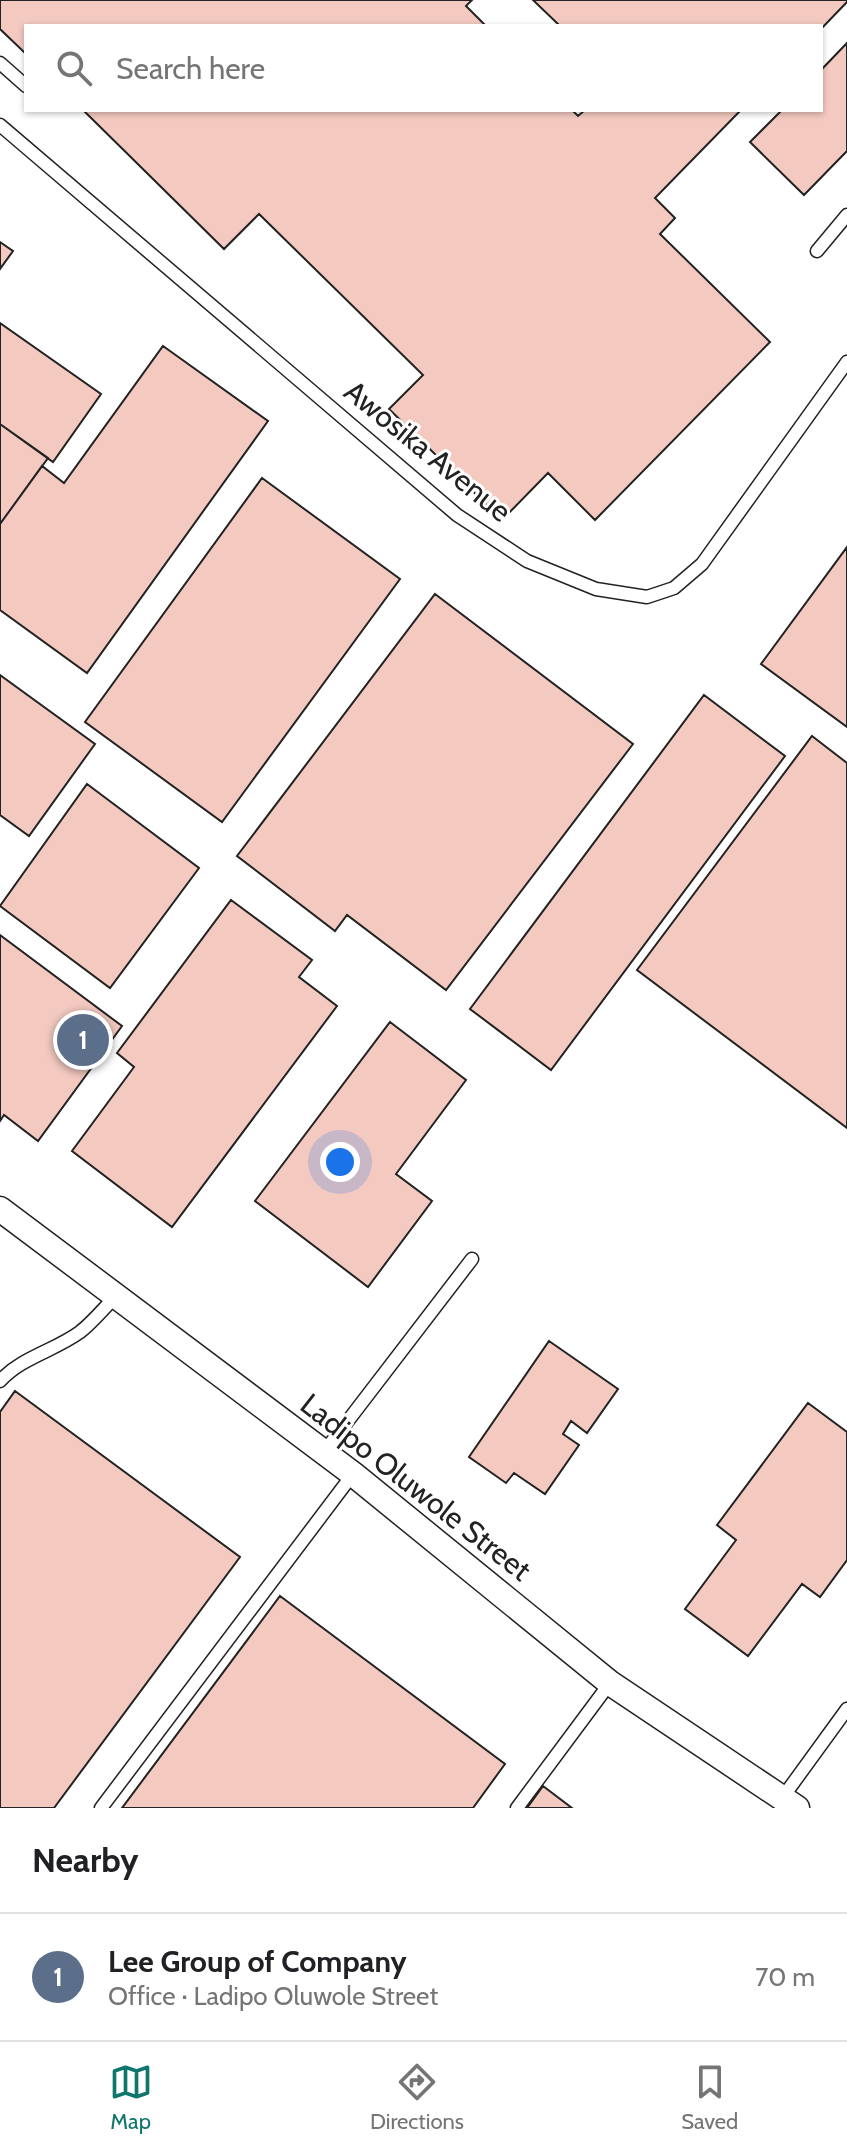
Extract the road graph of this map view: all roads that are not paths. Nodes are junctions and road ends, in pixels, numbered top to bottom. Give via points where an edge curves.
1 (0, 63) edge
2 (24, 84) edge
3 (0, 125) edge
4 (847, 215) edge
5 (817, 251) dead end
6 (847, 362) edge
7 (2, 1214) edge
8 (472, 1259) dead end
9 (116, 1296) junction
10 (0, 1381) edge
11 (324, 1452) junction
12 (353, 1474) junction
13 (610, 1683) junction
14 (847, 1709) edge
15 (790, 1803) edge
16 (101, 1808) edge
17 (517, 1808) edge

1 - 2 lane
3 - 6 lane, Awosika Avenue via 457,515 527,561 596,589 647,597 674,588 702,564
4 - 5 lane
7 - 9 street, Ladipo Oluwole Street
8 - 11 lane
9 - 10 lane via 81,1331 15,1365
9 - 11 street, Ladipo Oluwole Street
11 - 12 street, Ladipo Oluwole Street
12 - 13 street, Ladipo Oluwole Street
12 - 16 lane
13 - 15 street, Ladipo Oluwole Street
13 - 17 lane
14 - 15 lane

